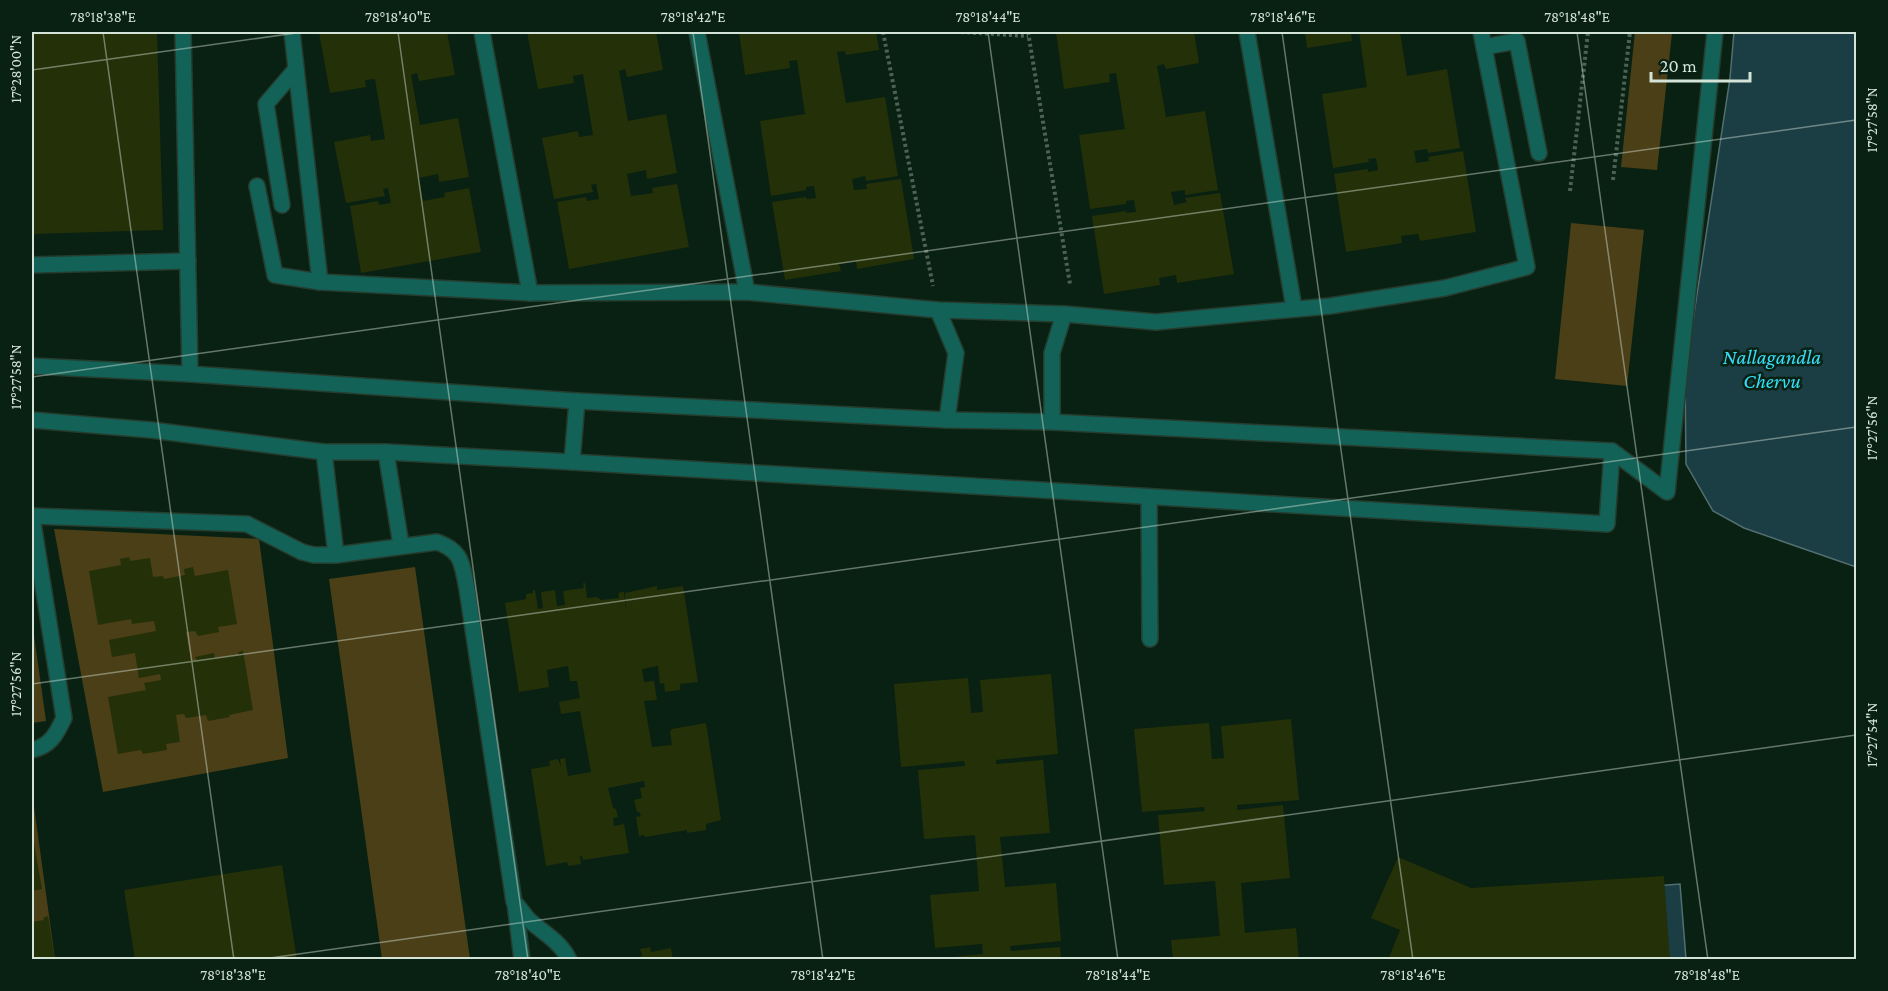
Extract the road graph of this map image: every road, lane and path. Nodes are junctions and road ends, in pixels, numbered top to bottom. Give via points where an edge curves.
1 (183, 32) edge
2 (292, 32) edge
3 (482, 32) edge
4 (698, 32) edge
5 (883, 32) edge
6 (961, 32) edge
7 (1247, 32) edge
8 (1588, 32) edge
9 (1630, 32) edge
10 (1715, 32) edge
11 (1028, 34) edge
12 (1483, 39) edge
13 (296, 69) junction
14 (1539, 153) dead end
15 (1613, 180) dead end
16 (257, 186) dead end
17 (1570, 190) dead end
18 (282, 205) dead end
19 (188, 261) junction
20 (32, 265) edge
21 (320, 282) junction
22 (1070, 285) dead end
23 (747, 292) junction
24 (530, 293) junction
25 (1294, 308) junction
26 (938, 310) junction
27 (1064, 314) junction
28 (32, 366) edge
29 (190, 374) junction
30 (577, 401) junction
31 (32, 420) edge
32 (947, 420) junction
33 (1052, 422) junction
34 (1612, 450) junction
35 (324, 452) junction
36 (386, 452) junction
37 (572, 462) junction
38 (1149, 497) junction
39 (32, 516) edge
40 (401, 546) junction
41 (336, 555) junction
42 (1150, 639) dead end
43 (32, 750) edge
44 (514, 902) junction
45 (522, 960) edge
46 (568, 960) edge

1 - 19 street
2 - 13 street
3 - 24 street
4 - 23 street
5 - 26 path
6 - 11 path
7 - 25 street
8 - 17 path
9 - 15 path
10 - 34 street via 1667,492
11 - 22 path
12 - 14 street via 1517,41
12 - 25 street via 1527,267 1445,288
13 - 18 street via 266,105
13 - 21 street
16 - 21 street via 274,275
19 - 20 street
19 - 29 street
21 - 24 street
23 - 24 street
23 - 26 street
25 - 27 street via 1156,322
26 - 27 street
26 - 32 street via 956,353
27 - 33 street via 1052,353
28 - 29 street
29 - 30 street
30 - 32 street
30 - 37 street
31 - 35 street via 151,430
32 - 33 street
33 - 34 street
34 - 38 street via 1607,524
35 - 36 street
35 - 41 street
36 - 37 street
36 - 40 street
37 - 38 street
38 - 42 street
39 - 41 street via 247,524 302,552
39 - 43 street via 64,718 56,735 43,747
40 - 41 street
40 - 44 street via 437,542 459,555
44 - 45 street
44 - 46 street via 554,940

